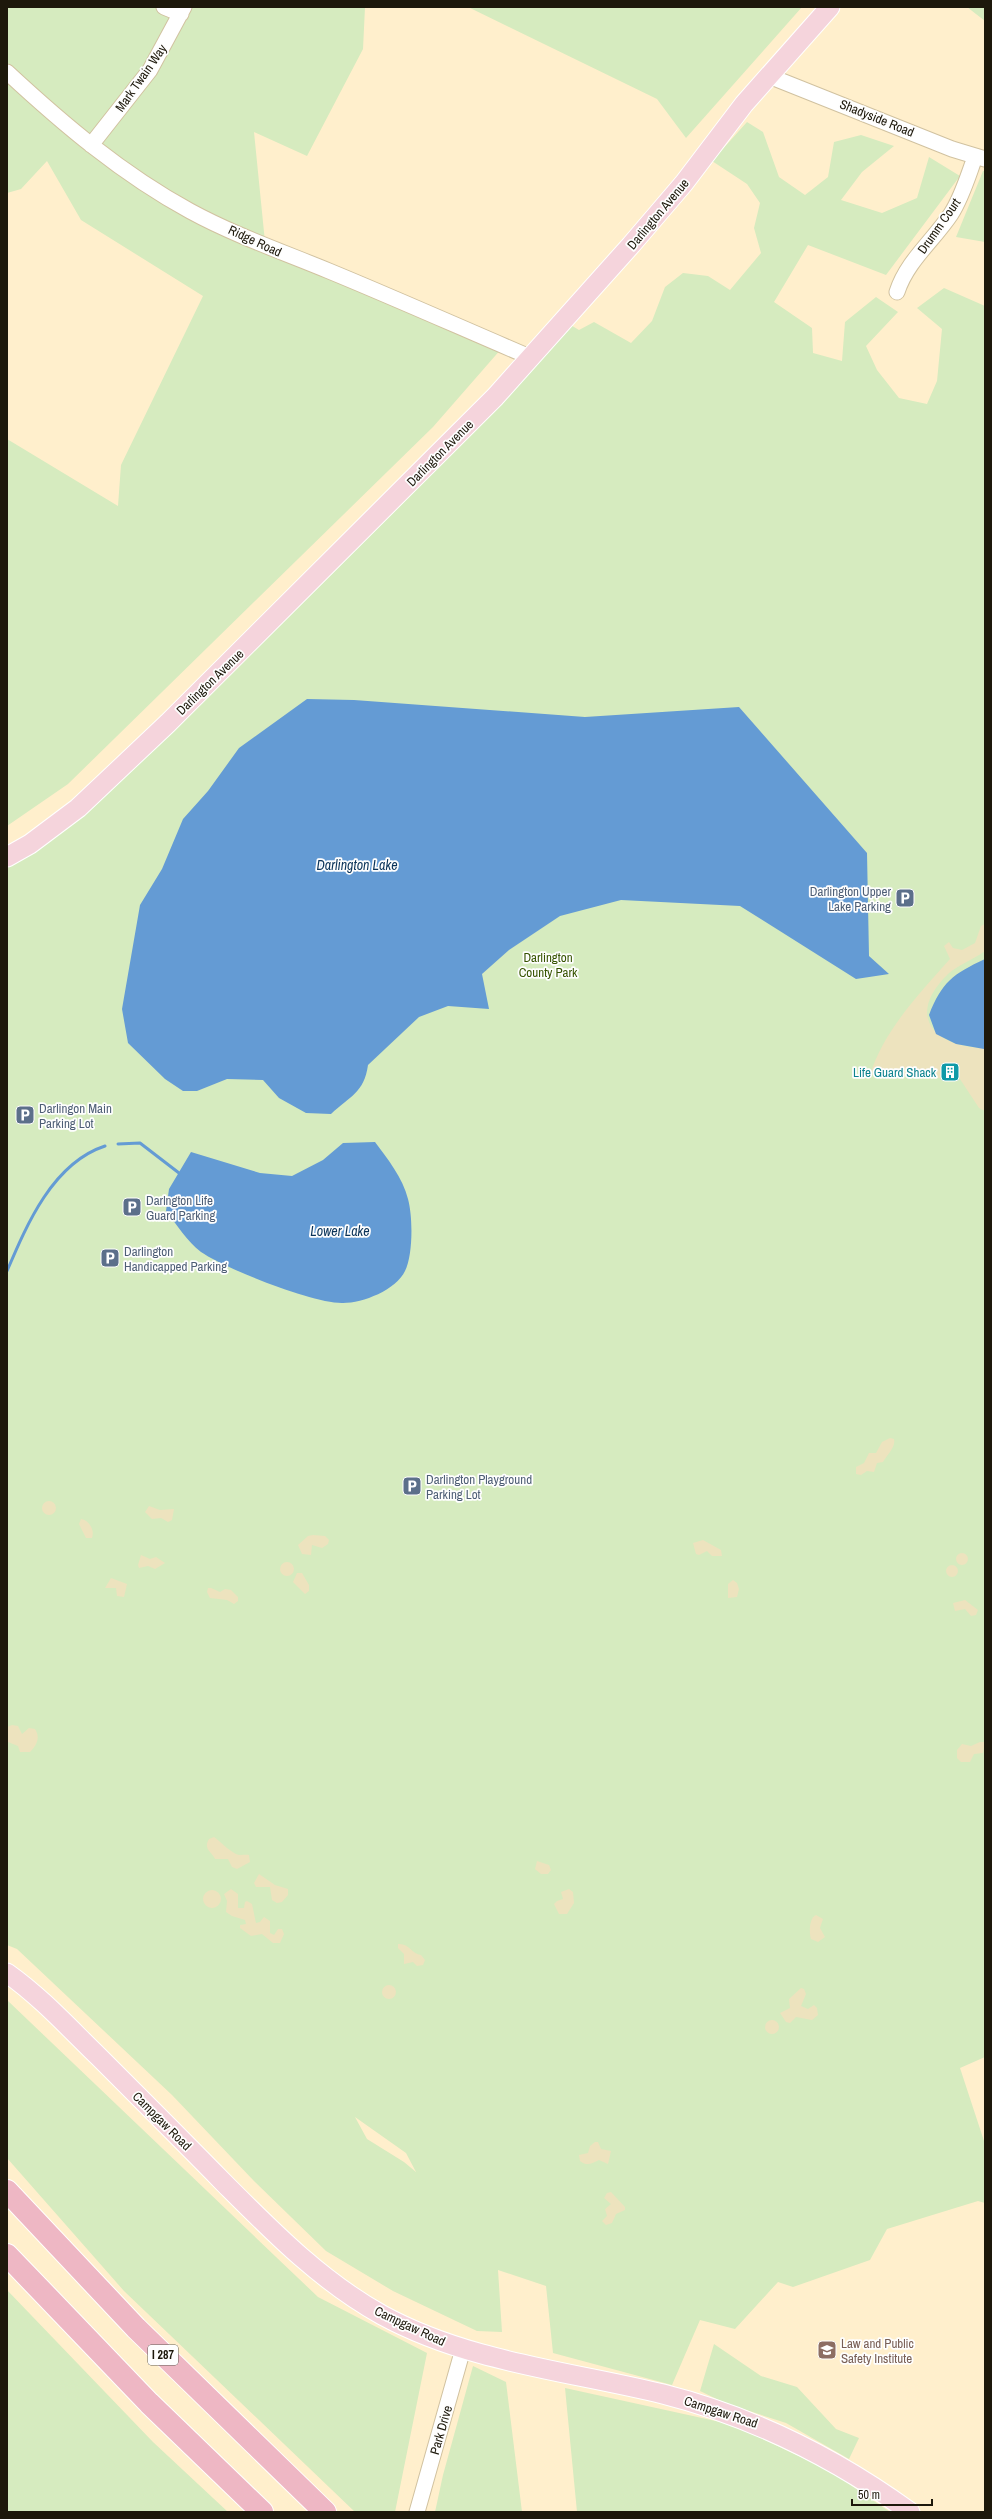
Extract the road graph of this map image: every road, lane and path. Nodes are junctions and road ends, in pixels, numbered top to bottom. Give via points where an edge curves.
1 (164, 7) edge
2 (830, 7) edge
3 (183, 10) edge
4 (7, 72) edge
5 (769, 76) junction
6 (91, 145) junction
7 (980, 158) edge
8 (897, 292) dead end
9 (532, 358) junction
10 (7, 857) edge
11 (7, 1973) edge
12 (7, 2190) edge
13 (7, 2255) edge
14 (463, 2349) junction
15 (262, 2512) edge
16 (325, 2512) edge
17 (417, 2512) edge
18 (910, 2512) edge

1 - 3 street
2 - 5 main road, Darlington Avenue
3 - 6 street, Mark Twain Way via 150,70
4 - 6 street, Ridge Road via 52,114
5 - 7 street, Shadyside Road
5 - 9 main road, Darlington Avenue via 744,104 684,183
6 - 9 street, Ridge Road via 151,187 191,211 290,257
7 - 8 street, Drumm Court via 951,213 903,273
9 - 10 main road, Darlington Avenue via 446,448 168,723 78,808 30,844
11 - 14 main road, Campgaw Road via 55,2013 303,2259 345,2292 385,2316 424,2335
12 - 16 highway, I 287 via 142,2334
13 - 15 highway via 138,2392
14 - 17 street, Park Drive
14 - 18 main road, Campgaw Road via 664,2394 757,2424 830,2459

